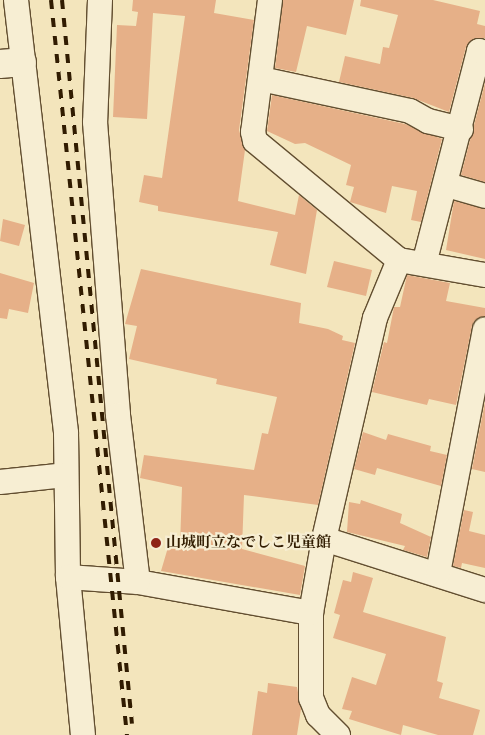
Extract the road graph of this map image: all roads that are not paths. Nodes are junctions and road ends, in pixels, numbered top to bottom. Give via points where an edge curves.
1 (16, 0) edge
2 (100, 0) edge
3 (270, 0) edge
4 (485, 53) edge
5 (11, 63) edge
6 (260, 79) junction
7 (461, 130) junction
8 (448, 185) junction
9 (485, 196) edge
10 (399, 260) junction
11 (424, 264) junction
12 (485, 275) edge
13 (485, 329) edge
14 (65, 475) junction
15 (0, 482) edge
16 (324, 539) junction
17 (438, 573) junction
18 (68, 577) junction
19 (138, 582) junction
20 (485, 590) edge
21 (311, 613) junction
22 (83, 735) edge
23 (338, 735) edge

1 - 5 street
2 - 19 street via 95,122 118,415
3 - 6 street
4 - 7 street via 479,51
5 - 14 street via 53,307 66,433
6 - 7 street via 410,111 428,121
6 - 10 street via 255,141
7 - 8 street
8 - 9 street
8 - 11 street
10 - 11 street
10 - 16 street via 375,318
11 - 12 street
13 - 17 street
14 - 15 street
14 - 18 street
16 - 17 street
16 - 21 street
17 - 20 street
18 - 19 street
18 - 22 street
19 - 21 street
21 - 23 street via 311,698 318,715

